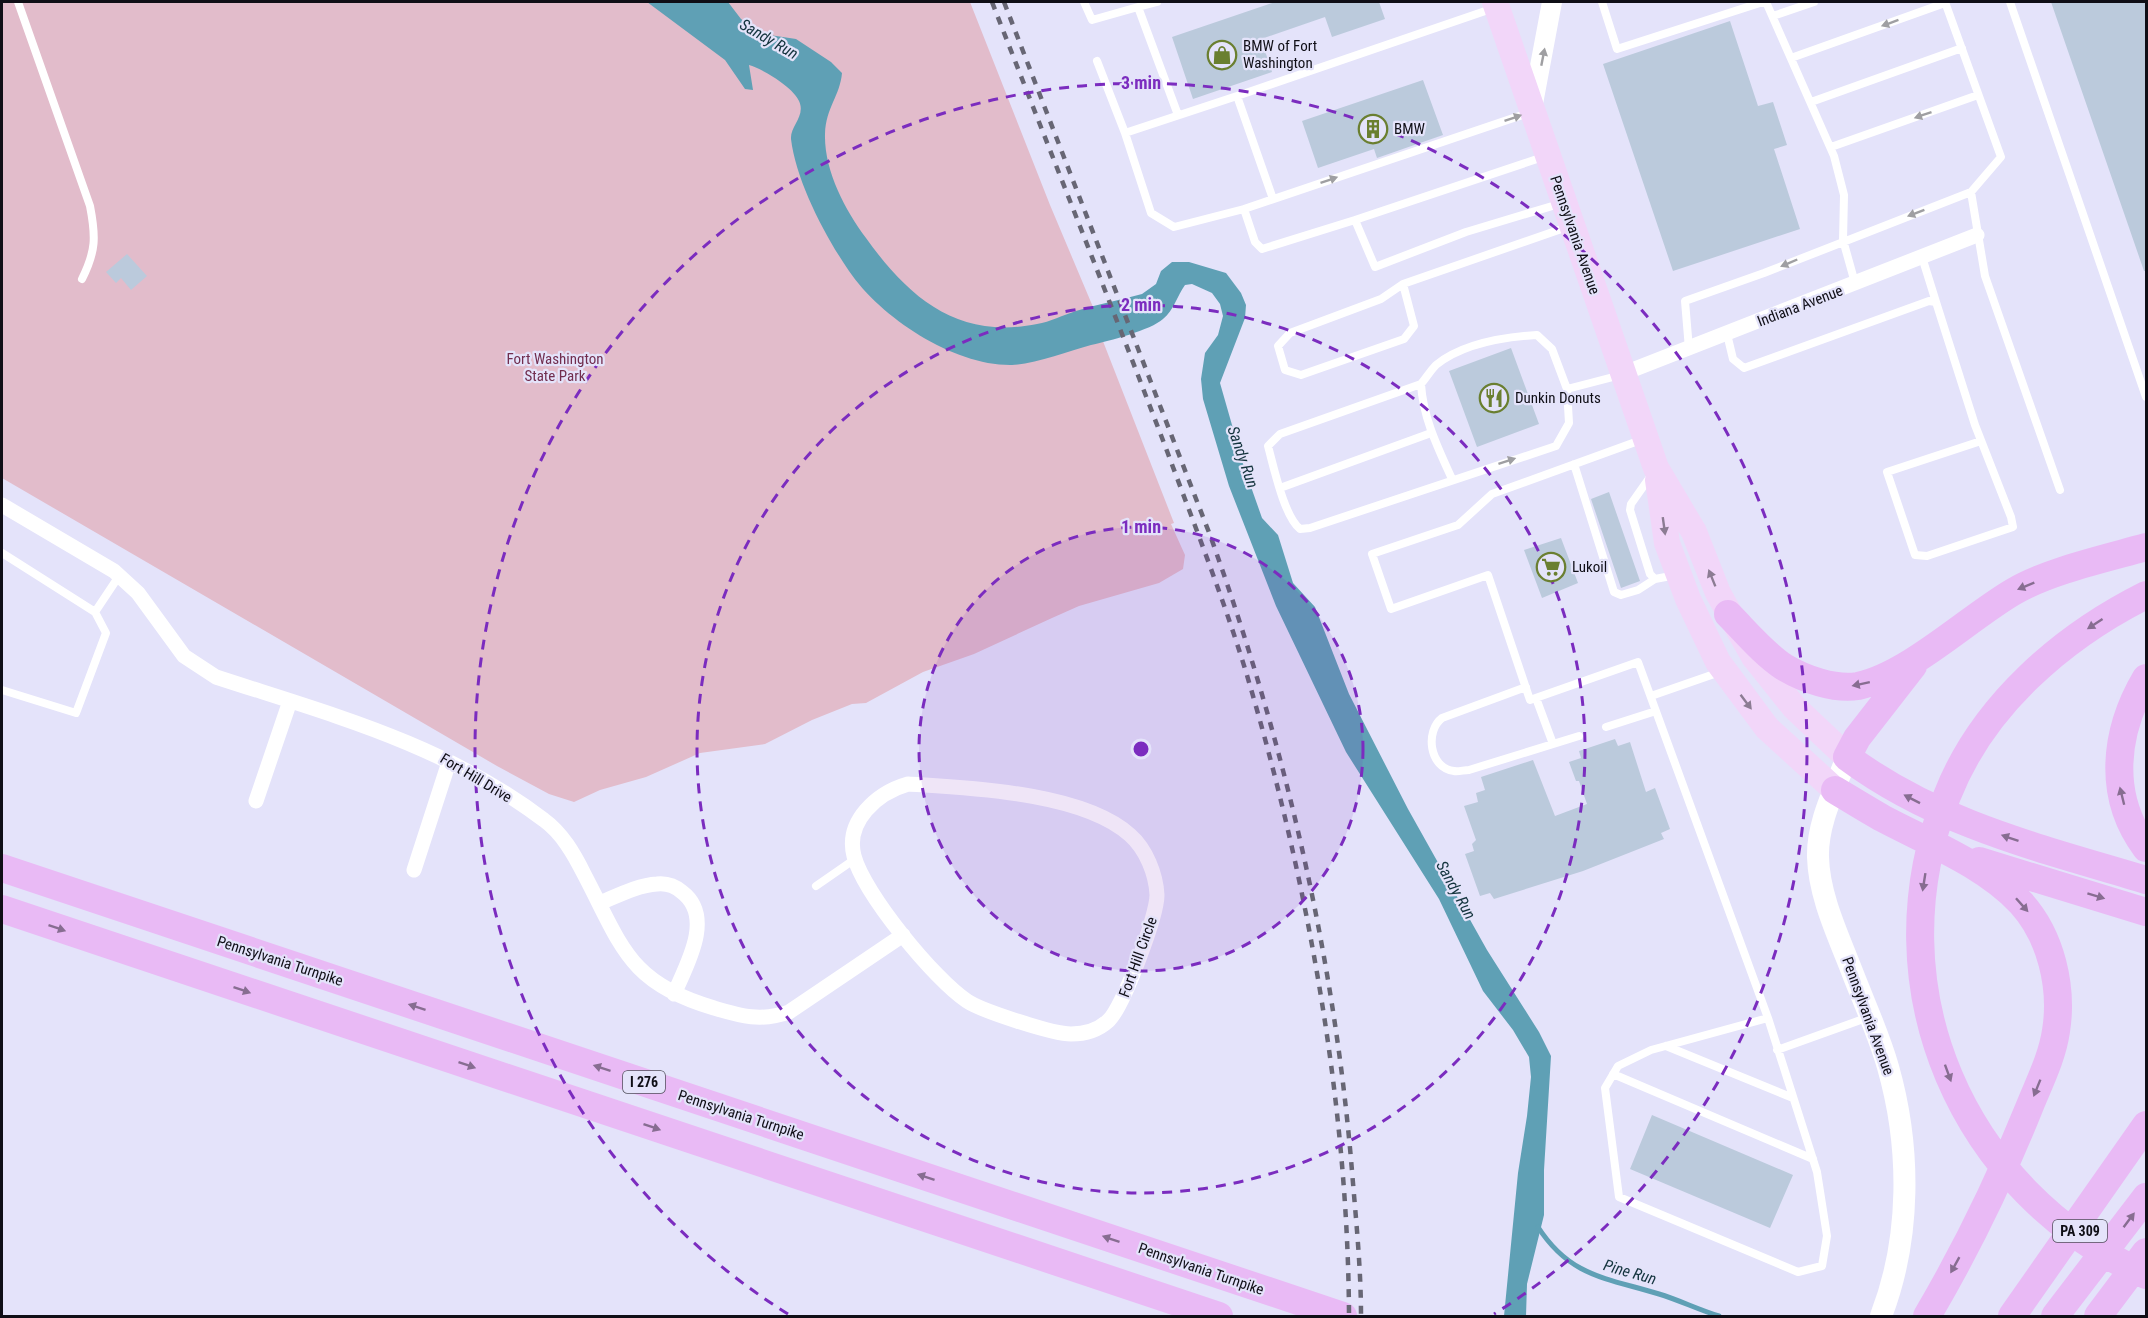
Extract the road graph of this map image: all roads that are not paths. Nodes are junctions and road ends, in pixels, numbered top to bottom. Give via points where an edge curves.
1 (18, 2) edge
2 (1084, 2) edge
3 (1156, 2) edge
4 (1552, 2) edge
5 (1602, 2) edge
6 (1765, 2) edge
7 (1814, 2) edge
8 (1945, 2) edge
9 (2010, 2) edge
10 (1495, 4) edge
11 (1138, 7) junction
12 (1773, 16) junction
13 (1962, 48) junction
14 (1791, 58) junction
15 (1097, 61) dead end
16 (1978, 95) junction
17 (1237, 96) junction
18 (1811, 102) junction
19 (1532, 111) junction
20 (1178, 115) junction
21 (1125, 133) junction
22 (1831, 147) junction
23 (1547, 155) junction
24 (1971, 192) junction
25 (1273, 199) junction
26 (1244, 209) junction
27 (1567, 214) junction
28 (1356, 220) junction
29 (1977, 235) junction
30 (1843, 240) junction
31 (1922, 257) junction
32 (82, 279) dead end
33 (1403, 284) junction
34 (1855, 285) junction
35 (1936, 302) junction
36 (1727, 334) junction
37 (1689, 349) junction
38 (1622, 374) junction
39 (1421, 384) junction
40 (1567, 389) junction
41 (2146, 397) edge
42 (1431, 433) junction
43 (1645, 438) junction
44 (1981, 441) junction
45 (1574, 465) junction
46 (1656, 468) junction
47 (1452, 479) junction
48 (1280, 488) junction
49 (2060, 490) dead end
50 (2, 505) edge
51 (2146, 547) edge
52 (2, 553) edge
53 (119, 576) junction
54 (1666, 577) junction
55 (2146, 595) edge
56 (95, 612) junction
57 (1728, 614) junction
58 (1931, 647) junction
59 (1723, 670) junction
60 (2146, 678) edge
61 (1526, 687) junction
62 (2, 690) edge
63 (1651, 696) junction
64 (1536, 698) junction
65 (290, 701) junction
66 (1656, 711) junction
67 (1606, 727) dead end
68 (1579, 736) dead end
69 (1553, 744) junction
70 (1847, 757) junction
71 (449, 762) junction
72 (1835, 789) junction
73 (256, 801) dead end
74 (1941, 847) junction
75 (2146, 848) edge
76 (855, 859) junction
77 (2, 868) edge
78 (414, 870) dead end
79 (2146, 880) edge
80 (816, 886) dead end
81 (600, 903) junction
82 (2, 909) edge
83 (2146, 912) edge
84 (903, 935) junction
85 (674, 994) junction
86 (1870, 1017) junction
87 (1768, 1018) junction
88 (1666, 1046) junction
89 (1777, 1050) junction
90 (1613, 1074) junction
91 (1793, 1098) junction
92 (2146, 1125) edge
93 (2146, 1145) edge
94 (1813, 1159) junction
95 (2146, 1197) edge
96 (2146, 1252) edge
97 (2146, 1275) edge
98 (1219, 1317) edge
99 (1343, 1317) edge
100 (1881, 1317) edge
101 (1927, 1317) edge
102 (2013, 1317) edge
103 (2055, 1317) edge
104 (2098, 1317) edge

1 - 32 lane via 90,206 94,251
2 - 11 lane via 1092,20
3 - 11 lane
19 -> 4 street
5 - 6 lane via 1617,49
6 - 12 lane
7 - 12 lane
8 - 13 lane
8 -> 14 lane
9 - 41 lane
10 - 17 lane
10 - 19 main road, Pennsylvania Avenue
11 - 20 lane
12 - 14 lane
13 - 16 lane
13 - 18 lane
14 - 18 lane
15 - 21 lane
16 -> 22 lane
16 - 24 lane via 2001,157
17 - 20 lane
17 - 25 lane
18 - 22 lane
19 - 23 main road, Pennsylvania Avenue
25 -> 19 lane
20 - 21 lane
21 - 26 lane via 1151,213 1162,221 1174,227
22 - 30 lane via 1845,195
23 - 27 main road, Pennsylvania Avenue
23 - 28 lane
24 - 29 lane
24 -> 30 lane
25 - 26 lane
26 - 28 lane via 1255,242 1262,249
27 - 28 lane via 1466,232 1375,267
27 - 33 lane
27 - 38 main road, Pennsylvania Avenue
29 - 31 street, Indiana Avenue
29 - 49 lane via 1985,276
30 - 34 lane
30 -> 37 lane via 1685,301
31 - 34 street, Indiana Avenue
31 - 35 lane
33 - 33 lane via 1381,299 1290,333 1278,346 1285,370 1300,375 1404,339 1414,326
34 - 36 street, Indiana Avenue
35 - 36 lane via 1929,301 1744,368 1733,359
35 - 44 lane
36 - 37 street, Indiana Avenue
37 - 38 street, Indiana Avenue
38 - 40 lane
38 - 43 main road, Pennsylvania Avenue
39 - 40 lane via 1436,365 1462,351 1512,336 1537,335 1552,349
39 - 42 lane
39 - 48 lane via 1280,434 1268,446
47 -> 40 lane via 1556,446 1569,423
42 - 47 lane
42 - 48 lane
43 - 45 lane
43 - 46 main road, Pennsylvania Avenue
44 - 44 lane via 2013,527 1927,556 1915,555 1887,472
45 - 54 lane via 1614,592 1621,595
45 - 61 lane via 1492,494 1458,525 1372,554 1391,609 1488,575
46 - 54 main road, Pennsylvania Avenue via 1667,543
57 -> 46 main road, Pennsylvania Avenue via 1694,532
47 - 48 lane via 1300,529 1294,524
50 - 53 street, Fort Hill Drive
51 -> 58 highway via 2014,591
52 - 56 lane
53 - 56 lane
53 - 65 street, Fort Hill Drive via 138,593 193,663 216,676
54 - 59 main road, Pennsylvania Avenue
55 -> 97 highway via 2087,629 2033,674 1982,732 1947,796 1927,864 1919,924 1925,986 1946,1066 1977,1131 2027,1195 2086,1242
56 - 62 lane via 106,633 76,713
58 -> 57 highway via 1878,680 1856,686 1833,685 1786,668
57 - 70 main road, Pennsylvania Avenue via 1770,679
58 - 70 highway via 1857,738
59 - 63 lane
59 -> 72 main road, Pennsylvania Avenue via 1767,728
75 -> 60 highway via 2124,805 2118,775 2122,734
61 - 64 lane via 1530,700
61 - 69 lane via 1442,718 1431,732 1431,748 1440,764 1453,771 1469,770
63 - 64 lane via 1638,662
63 - 66 lane
64 - 69 lane
65 - 71 street, Fort Hill Drive via 383,731
65 - 73 street
66 - 67 lane
66 - 87 lane
68 - 69 lane
70 - 72 main road, Pennsylvania Avenue
79 -> 70 highway via 2015,840 1935,810 1895,790
71 - 78 street
71 - 81 street, Fort Hill Drive via 558,832
72 - 74 highway
72 - 86 main road, Pennsylvania Avenue via 1820,834 1819,867 1829,908
74 -> 83 highway
74 -> 101 highway via 1991,878 2027,911 2045,939 2051,961 2057,986 2057,1023 2050,1056 2015,1141
76 - 80 lane
76 - 84 street, Fort Hill Circle via 860,875
76 - 84 street, Fort Hill Circle via 853,836 860,819 874,801 896,788 908,784 1011,792 1095,813 1118,827 1141,848 1157,894 1156,911 1120,1005 1108,1022 1089,1032 1065,1034 970,1004 947,985
99 -> 77 highway, Pennsylvania Turnpike / I 276
81 - 85 street, Fort Hill Drive via 630,960 654,983
81 - 85 street via 658,883 674,886 686,895 696,911 695,943
82 -> 98 highway
84 - 85 street, Fort Hill Drive via 789,1012 775,1017 750,1019
86 - 89 lane
86 - 100 main road, Pennsylvania Avenue via 1888,1066 1895,1100 1905,1216 1898,1261
87 - 88 lane
87 - 89 lane
88 - 90 lane via 1618,1066
88 - 91 lane
89 - 91 lane
90 - 94 lane
90 - 94 lane via 1605,1088 1619,1197 1798,1272 1822,1266 1827,1236
91 - 94 lane
92 - 102 highway
93 - 102 highway, PA 309
103 -> 95 highway, PA 309
96 - 104 highway

